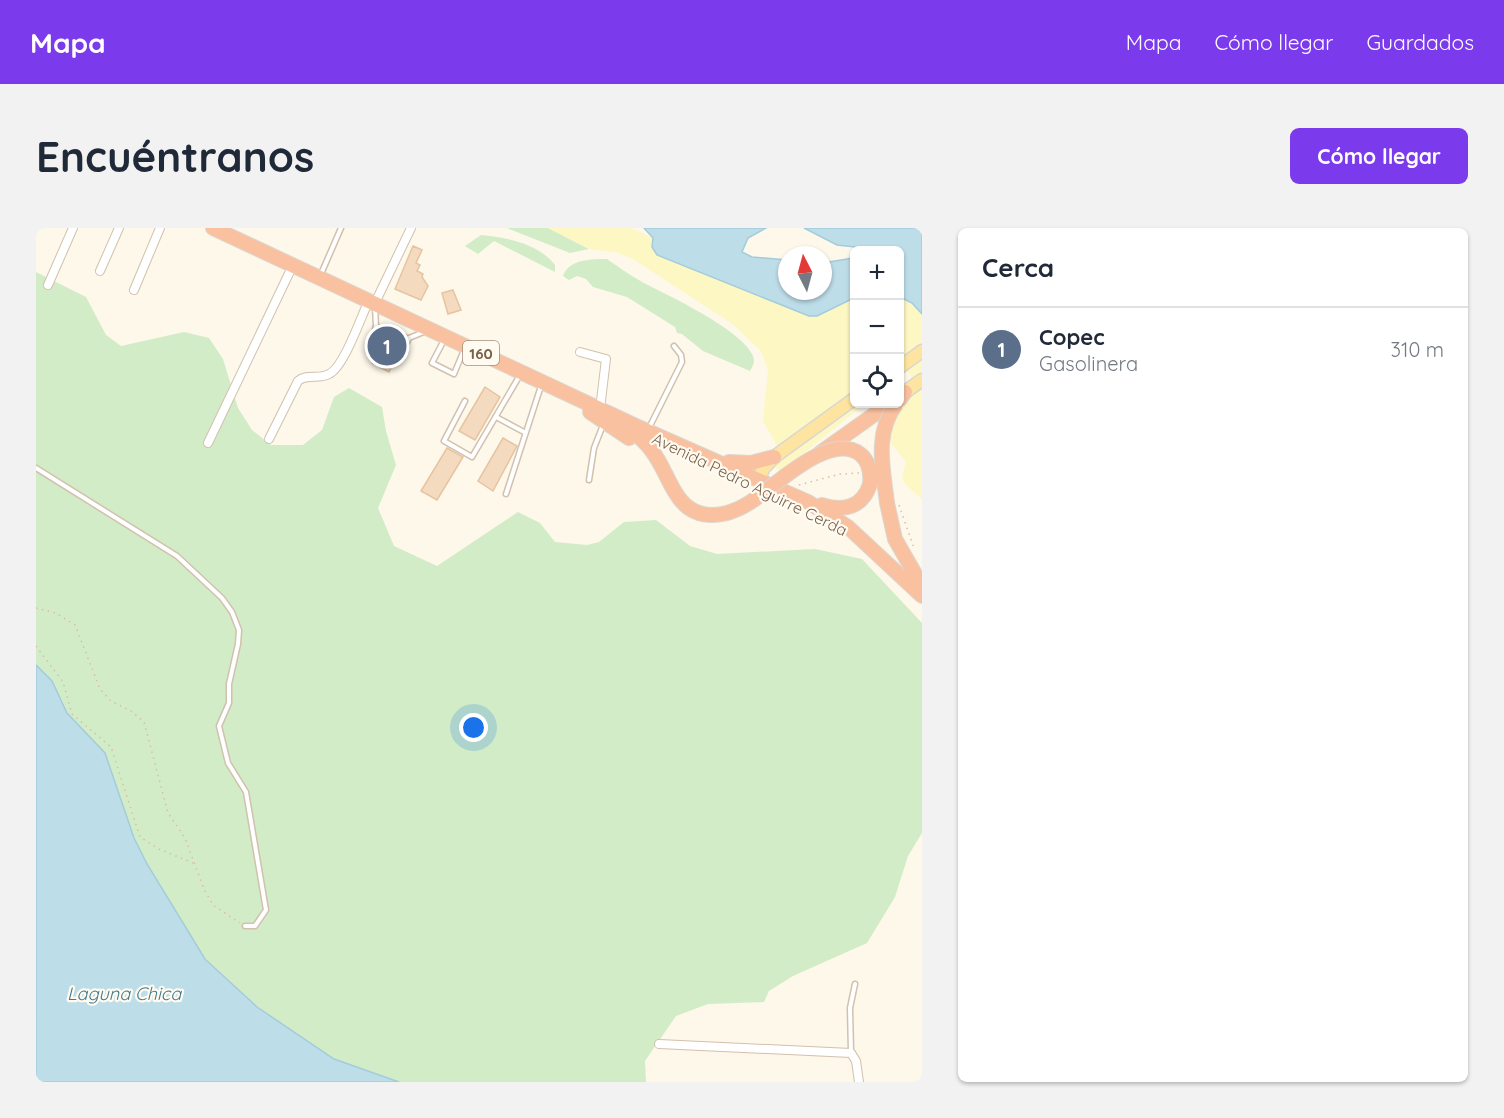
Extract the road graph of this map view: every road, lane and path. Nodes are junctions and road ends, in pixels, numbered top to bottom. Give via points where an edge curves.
1 (73, 228) edge
2 (119, 228) edge
3 (160, 228) edge
4 (213, 228) edge
5 (341, 228) edge
6 (411, 228) edge
7 (293, 265) junction
8 (100, 270) dead end
9 (320, 277) junction
10 (48, 285) dead end
11 (134, 290) dead end
12 (372, 302) junction
13 (376, 326) junction
14 (431, 330) junction
15 (445, 336) junction
16 (389, 338) dead end
17 (466, 346) junction
18 (674, 346) dead end
19 (385, 347) dead end
20 (922, 351) edge
21 (580, 352) dead end
22 (398, 354) dead end
23 (904, 364) edge
24 (522, 372) junction
25 (922, 380) edge
26 (543, 382) junction
27 (904, 394) edge
28 (465, 401) dead end
29 (850, 403) edge
30 (883, 408) edge
31 (894, 408) edge
32 (602, 415) junction
33 (496, 417) junction
34 (642, 428) junction
35 (524, 432) junction
36 (269, 439) dead end
37 (207, 443) dead end
38 (818, 454) junction
39 (774, 457) junction
40 (718, 460) junction
41 (36, 468) edge
42 (588, 480) dead end
43 (757, 489) junction
44 (506, 494) dead end
45 (808, 502) junction
46 (862, 540) junction
47 (922, 586) edge
48 (922, 596) edge
49 (36, 608) edge
50 (36, 646) edge
51 (193, 863) junction
52 (245, 926) joint
53 (855, 984) dead end
54 (659, 1044) dead end
55 (851, 1053) junction
56 (859, 1082) edge

1 - 10 street
2 - 8 street
3 - 11 street
4 - 7 highway, 160
5 - 9 lane
6 - 12 street
7 - 9 highway, 160
7 - 37 street
9 - 12 highway, 160
12 - 13 lane
12 - 14 highway, 160
12 - 36 street via 335,371 298,381
13 - 16 lane
13 - 19 lane via 375,341
14 - 15 highway, 160
14 - 22 lane via 409,338 401,355
15 - 17 highway, 160
15 - 17 lane via 432,363 454,374
17 - 24 highway, 160
18 - 34 lane via 682,362
20 - 23 main road
21 - 32 street via 606,359
24 - 26 highway, 160
24 - 33 lane
25 - 27 main road
26 - 32 highway, 160
26 - 35 lane
28 - 33 lane via 445,438 446,444 468,456 474,455
29 - 39 main road
30 - 38 highway
31 - 47 highway, bridge via 882,440 887,503 895,539
32 - 34 highway, Avenida Pedro Aguirre Cerda
32 - 42 lane
32 - 43 highway via 639,446 687,507 706,516 733,512
33 - 35 lane
34 - 40 highway, Avenida Pedro Aguirre Cerda
34 - 43 highway, Avenida Pedro Aguirre Cerda via 681,453
35 - 44 lane
38 - 43 highway, bridge
38 - 45 highway, bridge via 840,448 855,451 869,466 870,484 864,497 850,507 834,509
39 - 40 highway via 744,464
39 - 43 main road via 763,469
40 - 43 highway, Avenida Pedro Aguirre Cerda
41 - 52 lane via 177,556 232,612 239,630 238,644 229,684 230,703 219,726 228,763 246,792 266,910 255,926
43 - 45 highway, Avenida Pedro Aguirre Cerda
43 - 46 highway, Avenida Pedro Aguirre Cerda
45 - 46 highway, Avenida Pedro Aguirre Cerda via 842,522
46 - 48 highway
49 - 51 path via 56,613 75,625 100,689 144,722 168,813 185,838
50 - 51 path via 63,682 72,714 111,747 140,837
51 - 52 path via 213,905
53 - 55 lane via 850,1008
54 - 55 street
55 - 56 street

